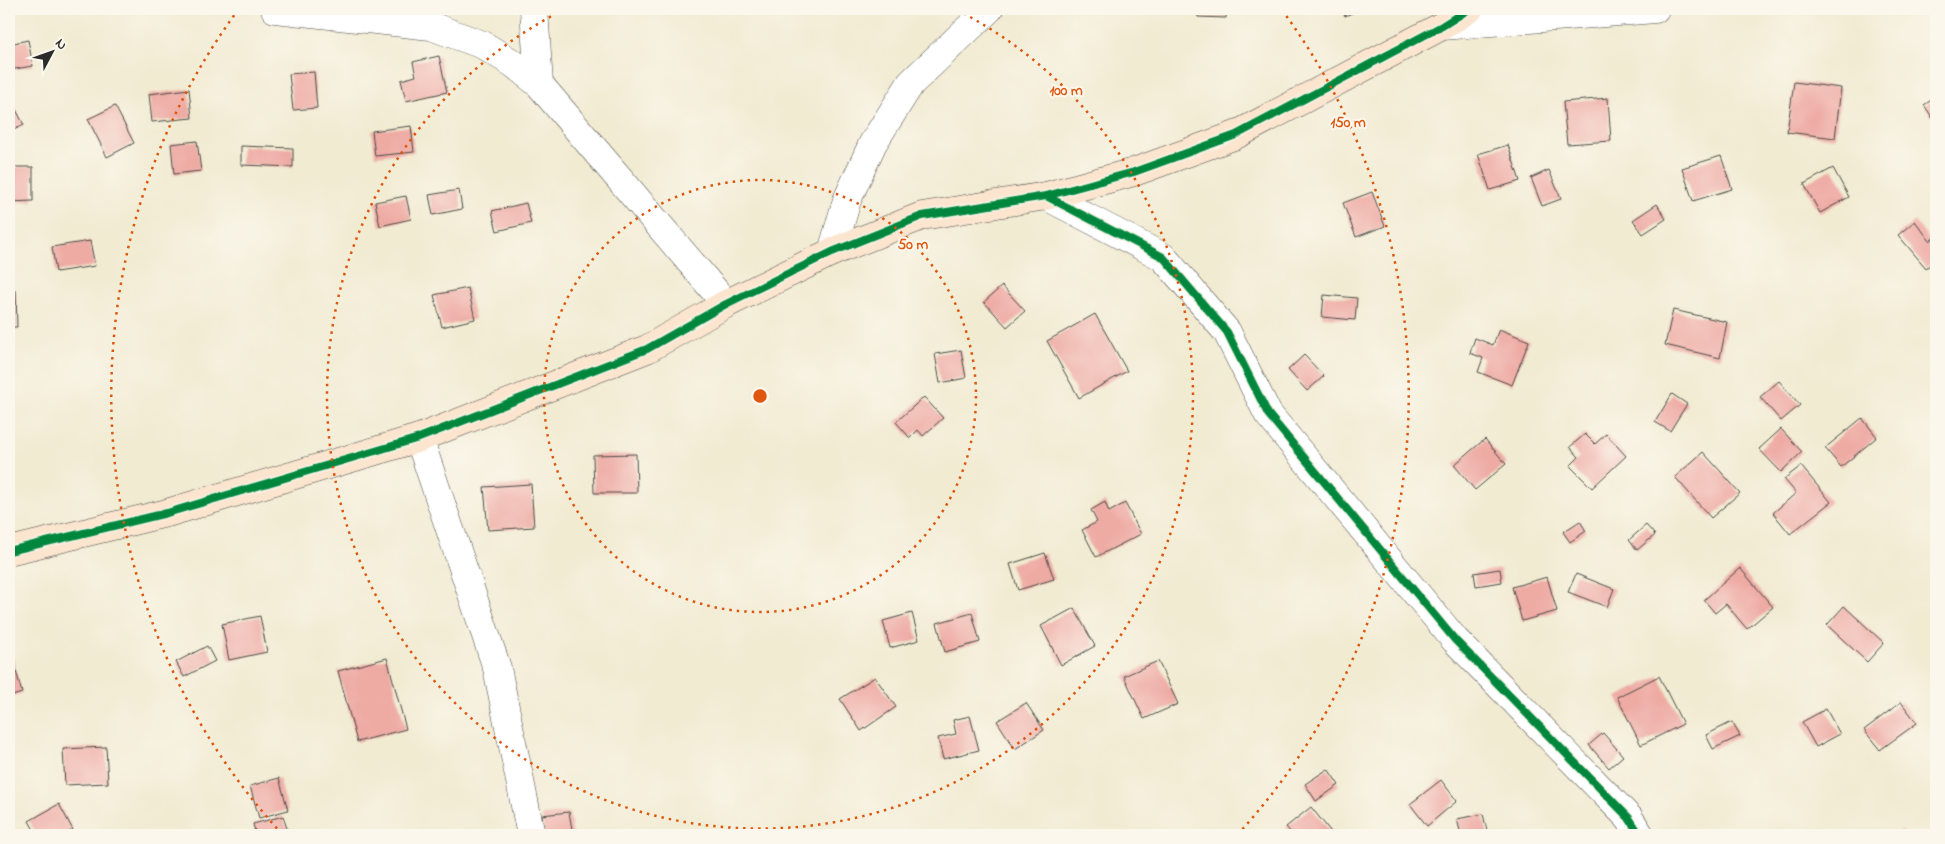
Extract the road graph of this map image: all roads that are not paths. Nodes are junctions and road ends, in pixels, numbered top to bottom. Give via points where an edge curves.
1 (275, 9) edge
2 (534, 9) edge
3 (989, 9) edge
4 (1469, 9) edge
5 (1654, 9) edge
6 (1442, 26) junction
7 (539, 84) junction
8 (1046, 196) junction
9 (832, 252) junction
10 (726, 304) junction
11 (420, 438) junction
12 (9, 551) edge
13 (531, 835) edge
14 (1640, 835) edge

1 - 7 street via 431,26 483,46 514,64
2 - 7 street
3 - 9 street via 911,83 873,143 847,200
4 - 6 street
5 - 6 street
6 - 8 street via 1236,135 1134,172
7 - 10 street
8 - 9 street via 922,216
8 - 14 street via 1163,256 1227,332 1268,414 1326,485 1455,640 1628,818
9 - 10 street
10 - 11 street via 648,349
11 - 12 street via 167,513
11 - 13 street via 497,668

